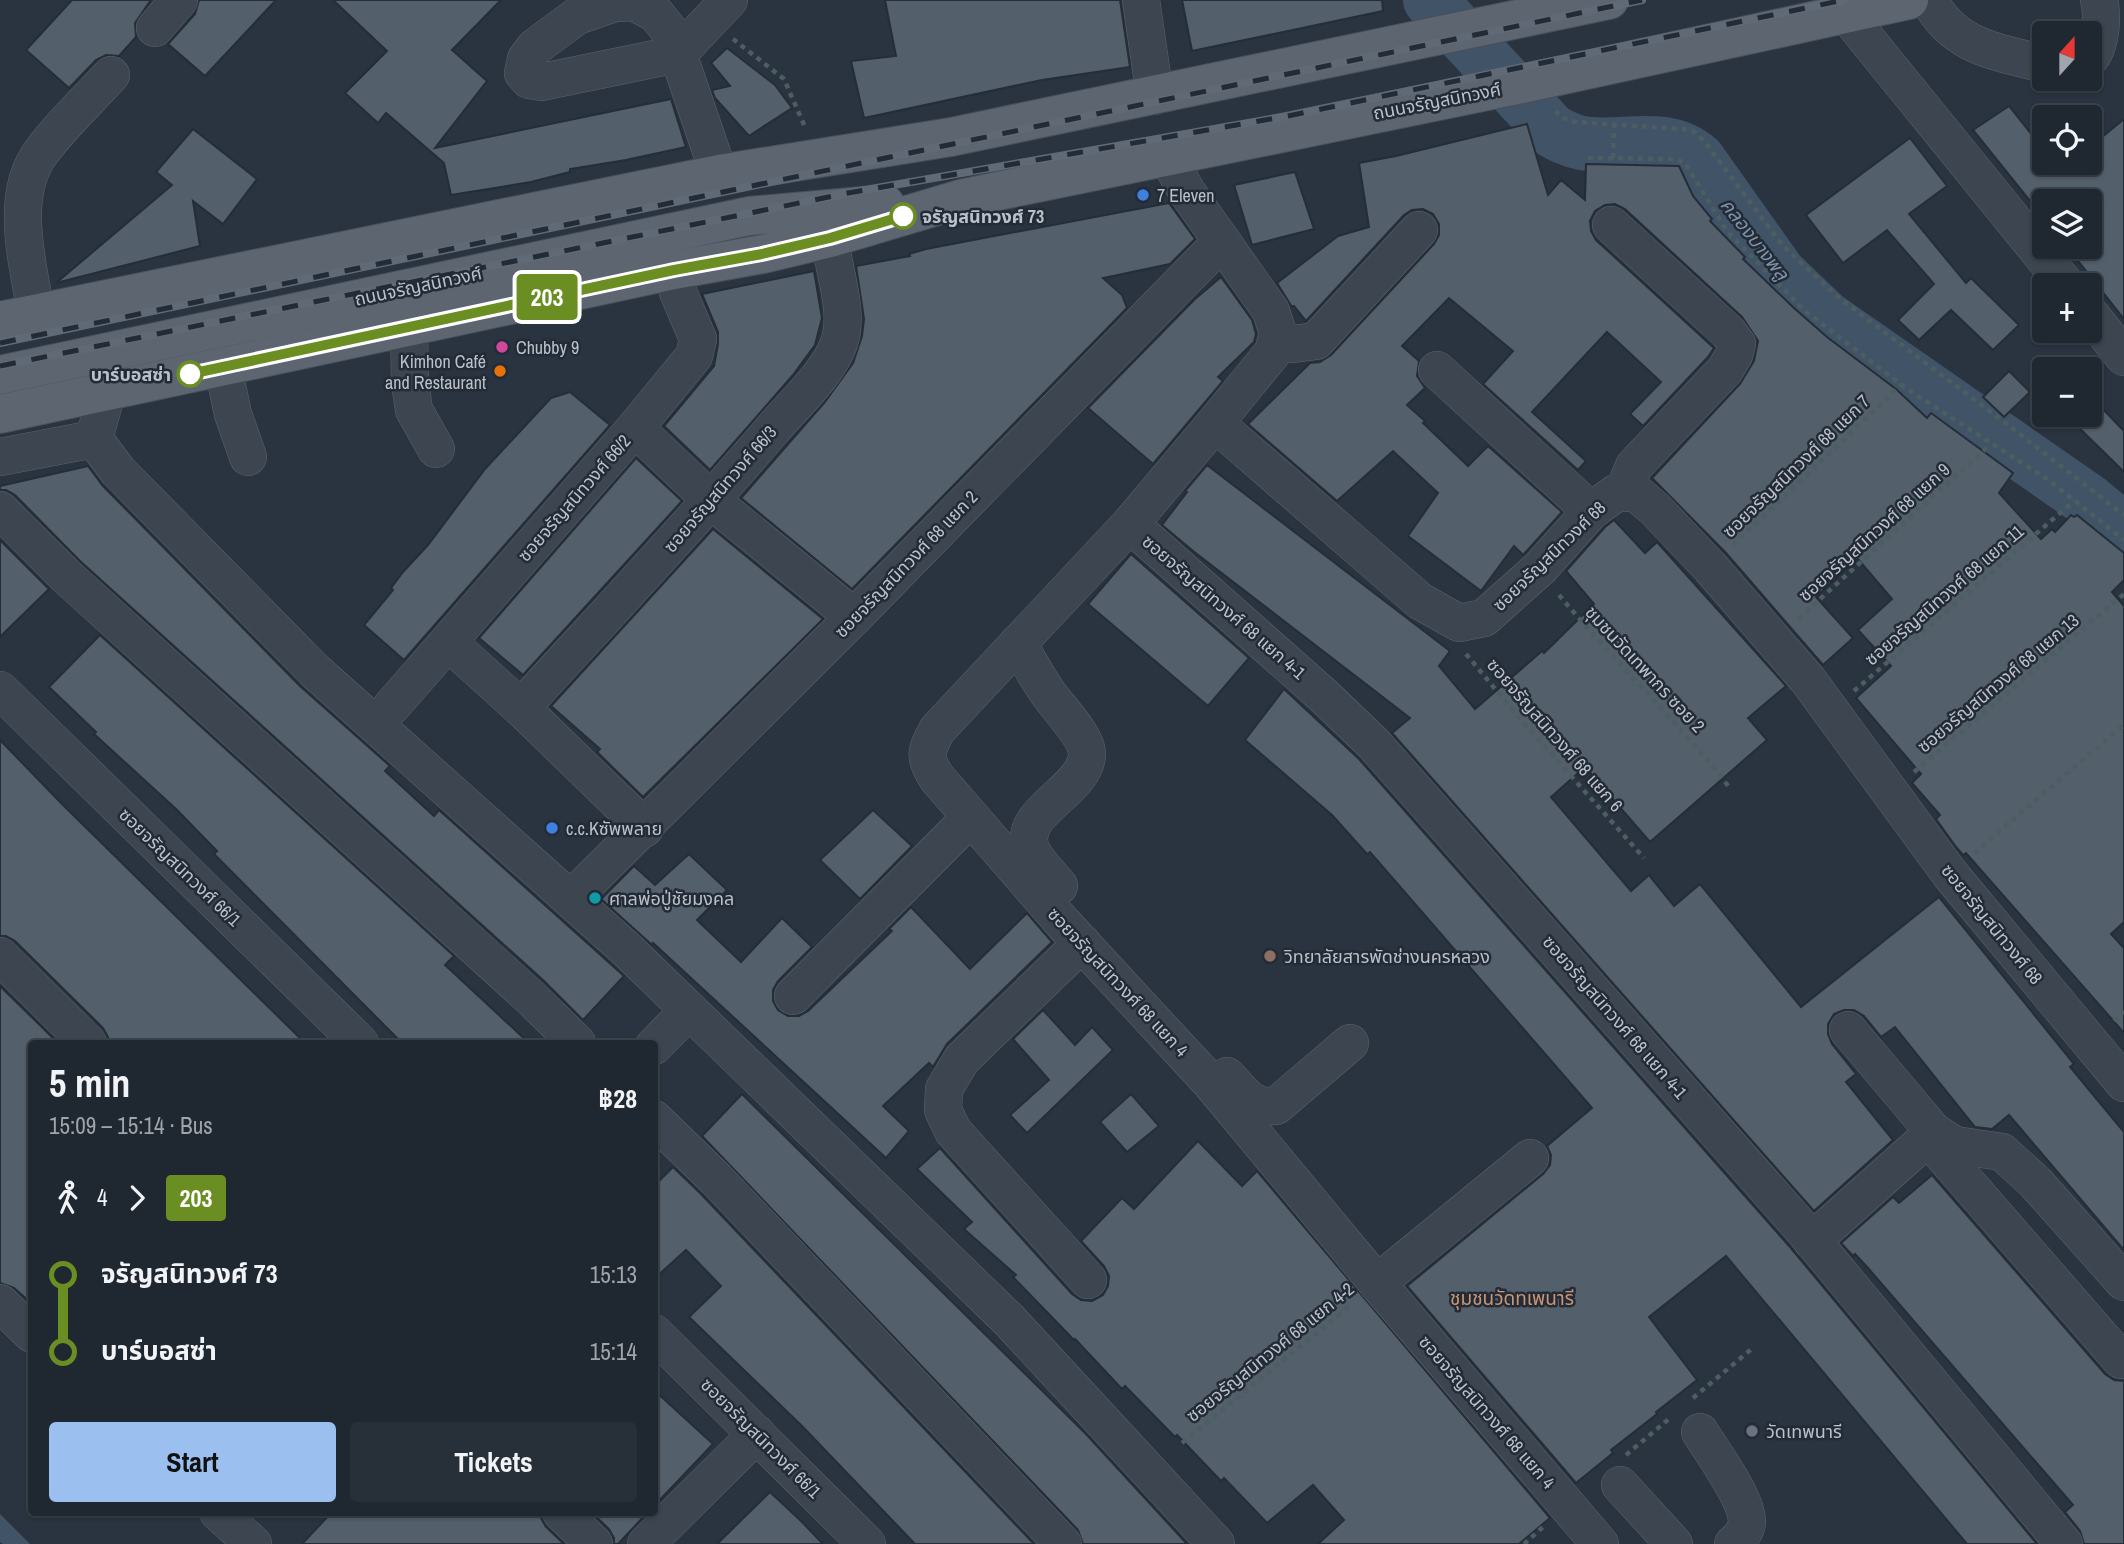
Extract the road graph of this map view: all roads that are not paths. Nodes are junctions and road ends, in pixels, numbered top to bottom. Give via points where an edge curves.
1 (179, 0) edge
2 (1141, 0) edge
3 (1609, 0) edge
4 (1909, 0) edge
5 (1929, 0) edge
6 (2099, 0) edge
7 (720, 10) edge
8 (1847, 15) junction
9 (2100, 21) edge
10 (155, 28) dead end
11 (2032, 61) edge
12 (111, 75) dead end
13 (1155, 96) junction
14 (951, 137) junction
15 (1167, 156) junction
16 (719, 174) junction
17 (964, 198) junction
18 (1611, 225) dead end
19 (1419, 230) dead end
20 (830, 238) junction
21 (1222, 242) junction
22 (674, 270) junction
23 (2056, 273) edge
24 (18, 317) edge
25 (409, 327) junction
26 (2102, 329) edge
27 (1276, 342) junction
28 (0, 348) edge
29 (2124, 357) edge
30 (223, 367) junction
31 (1437, 370) dead end
32 (0, 375) edge
33 (107, 392) junction
34 (0, 414) edge
35 (1215, 423) junction
36 (635, 428) junction
37 (94, 439) junction
38 (436, 449) dead end
39 (0, 457) edge
40 (248, 457) dead end
41 (1628, 492) junction
42 (712, 501) junction
43 (0, 510) edge
44 (1591, 511) junction
45 (1130, 524) junction
46 (855, 617) junction
47 (448, 642) junction
48 (1018, 643) junction
49 (0, 690) edge
50 (391, 707) dead end
51 (521, 708) junction
52 (971, 817) junction
53 (645, 828) junction
54 (586, 884) dead end
55 (1082, 943) junction
56 (0, 956) edge
57 (793, 996) dead end
58 (689, 1010) junction
59 (1848, 1030) dead end
60 (85, 1040) edge
61 (357, 1040) edge
62 (573, 1040) edge
63 (658, 1042) edge
64 (1350, 1043) dead end
65 (2124, 1083) edge
66 (658, 1123) edge
67 (1931, 1135) junction
68 (1530, 1158) dead end
69 (1812, 1241) junction
70 (1088, 1280) dead end
71 (2124, 1282) edge
72 (1377, 1283) junction
73 (0, 1303) edge
74 (28, 1330) edge
75 (658, 1338) edge
76 (2121, 1360) dead end
77 (1687, 1416) road end
78 (757, 1434) junction
79 (1619, 1473) road end
80 (222, 1516) edge
81 (565, 1516) edge
82 (253, 1544) edge
83 (594, 1544) edge
84 (646, 1544) edge
85 (867, 1544) edge
86 (1063, 1544) edge
87 (1216, 1544) edge
88 (1600, 1544) edge
89 (1674, 1544) edge
90 (1733, 1544) edge
91 (2064, 1544) edge

1 - 10 street
2 - 13 street
3 - 13 main road, ถนนจรัญสนิทวงศ์
4 - 8 main road, ถนนจรัญสนิทวงศ์
5 - 11 street via 1939,18 1958,36
6 - 9 street
7 - 16 street via 678,54
8 - 15 main road, ถนนจรัญสนิทวงศ์ via 1539,94 1484,92
8 - 23 street
12 - 24 street via 41,152 31,170 24,191
13 - 14 main road, ถนนจรัญสนิทวงศ์
14 - 16 main road, ถนนจรัญสนิทวงศ์
14 - 28 main road, ถนนจรัญสนิทวงศ์ via 618,219
15 - 17 main road, ถนนจรัญสนิทวงศ์
15 - 21 street
16 - 24 main road, ถนนจรัญสนิทวงศ์
17 - 20 main road, ถนนจรัญสนิทวงศ์
17 - 32 main road, ถนนจรัญสนิทวงศ์ via 748,216
18 - 41 street via 1737,344 1725,370 1634,466
19 - 27 street via 1316,341
20 - 22 main road, ถนนจรัญสนิทวงศ์
20 - 42 street, ซอยจรัญสนิทวงศ์ 66/3 via 844,321 839,344 823,370
21 - 27 street via 1271,311
21 - 46 street, ซอยจรัญสนิทวงศ์ 68 แยก 2
22 - 25 main road, ถนนจรัญสนิทวงศ์
22 - 36 street, ซอยจรัญสนิทวงศ์ 66/2 via 698,339 694,356
25 - 30 main road, ถนนจรัญสนิทวงศ์
25 - 38 street via 414,410
26 - 29 street
27 - 35 street via 1273,352
30 - 33 main road, ถนนจรัญสนิทวงศ์
30 - 40 street
31 - 44 street
33 - 34 main road, ถนนจรัญสนิทวงศ์
33 - 37 street
35 - 44 street, ซอยจรัญสนิทวงศ์ 68 via 1420,601 1459,623 1484,618 1541,568
35 - 45 street, ซอยจรัญสนิทวงศ์ 68 แยก 4
36 - 42 street
36 - 47 street, ซอยจรัญสนิทวงศ์ 66/2
37 - 39 street
37 - 58 street via 118,471 315,671
41 - 44 street, ซอยจรัญสนิทวงศ์ 68 via 1616,493
41 - 65 street, ซอยจรัญสนิทวงศ์ 68 via 1655,509 1710,567 1832,709 1950,874
42 - 46 street
42 - 51 street, ซอยจรัญสนิทวงศ์ 66/3
43 - 62 street via 66,576
45 - 48 street, ซอยจรัญสนิทวงศ์ 68 แยก 4
45 - 69 street, ซอยจรัญสนิทวงศ์ 68 แยก 4-1 via 1374,744
46 - 53 street, ซอยจรัญสนิทวงศ์ 68 แยก 2
47 - 50 street, ซอยจรัญสนิทวงศ์ 66/2
47 - 51 street
48 - 52 street, ซอยจรัญสนิทวงศ์ 68 แยก 4 via 937,730 927,751 927,763
48 - 64 street via 1084,741 1087,754 1081,774 1035,820 1029,836 1031,849 1064,893 1261,1107 1276,1106
49 - 61 street, ซอยจรัญสนิทวงศ์ 66/1
51 - 53 street
52 - 55 street, ซอยจรัญสนิทวงศ์ 68 แยก 4
52 - 57 street
53 - 54 street, ซอยจรัญสนิทวงศ์ 68 แยก 2
55 - 70 street via 962,1059 944,1089 943,1110 953,1131
55 - 72 street, ซอยจรัญสนิทวงศ์ 68 แยก 4 via 1211,1083
56 - 60 street
58 - 63 street
58 - 87 street via 1009,1320
59 - 67 street
66 - 86 street
67 - 69 street
67 - 71 street via 1955,1145 2002,1152 2035,1182
67 - 76 street
68 - 72 street
69 - 91 street, ซอยจรัญสนิทวงศ์ 68 แยก 4-1
72 - 88 street, ซอยจรัญสนิทวงศ์ 68 แยก 4
73 - 74 street
75 - 78 street, ซอยจรัญสนิทวงศ์ 66/1
77 - 90 street via 1744,1505 1747,1524
78 - 84 street
78 - 85 street, ซอยจรัญสนิทวงศ์ 66/1
79 - 89 street
80 - 82 street
81 - 83 street

